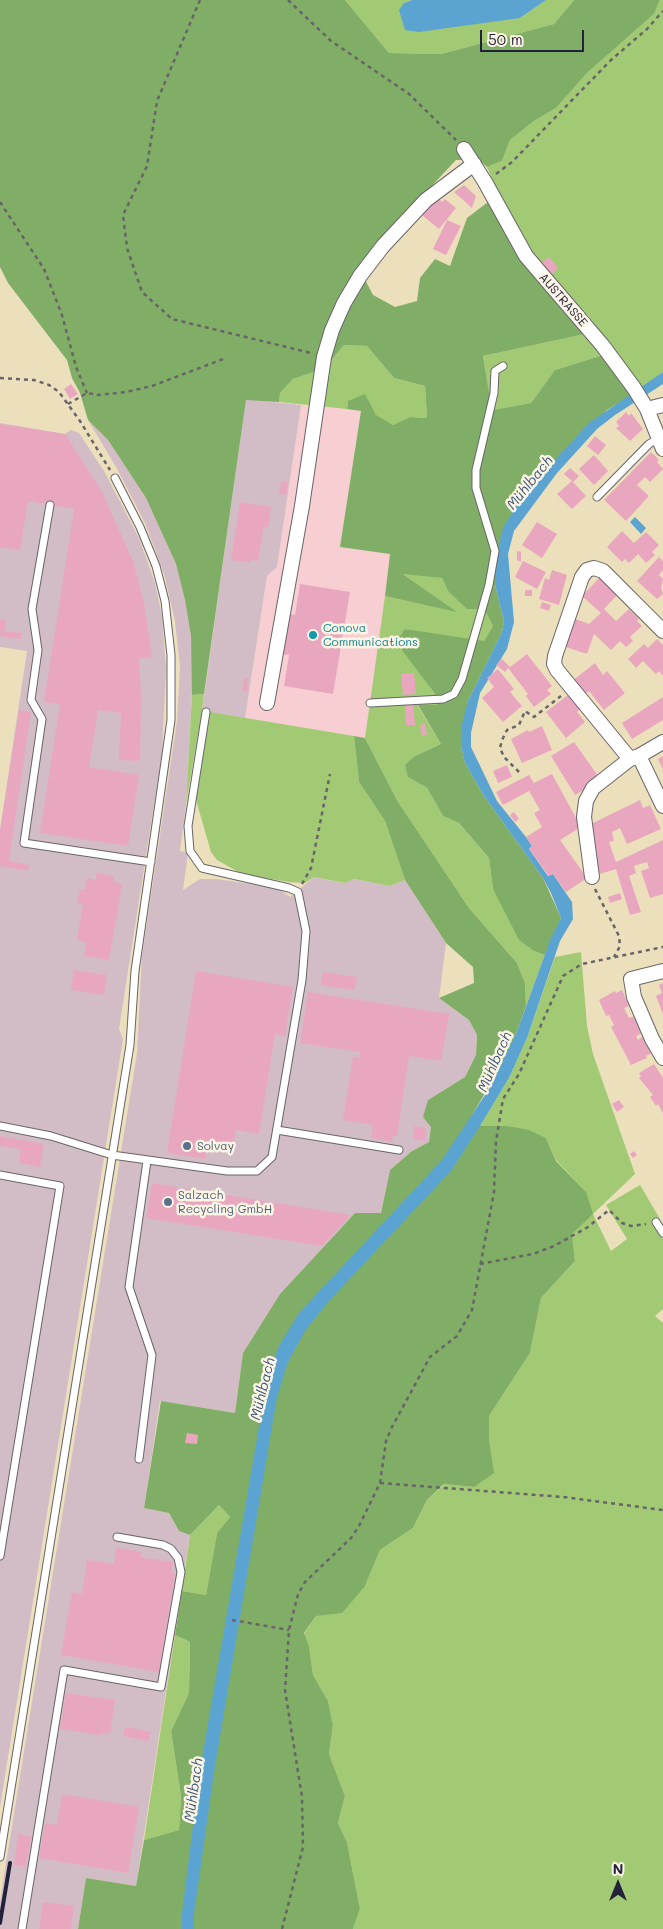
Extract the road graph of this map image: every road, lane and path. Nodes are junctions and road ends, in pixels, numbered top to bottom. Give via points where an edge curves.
1 (200, 0) edge
2 (288, 0) edge
3 (663, 11) edge
4 (464, 149) joint
5 (474, 164) junction
6 (485, 182) junction
7 (0, 202) edge
8 (324, 356) junction
9 (226, 358) dead end
10 (503, 366) dead end
11 (0, 378) edge
12 (87, 393) junction
13 (68, 404) junction
14 (645, 405) junction
15 (663, 405) edge
16 (661, 443) edge
17 (115, 478) joint
18 (597, 497) dead end
19 (50, 505) dead end
20 (663, 631) edge
21 (571, 688) junction
22 (370, 702) dead end
23 (267, 703) dead end
24 (206, 712) dead end
25 (663, 742) edge
26 (634, 758) junction
27 (519, 772) dead end
28 (330, 774) dead end
29 (663, 806) edge
30 (152, 862) junction
31 (592, 877) joint
32 (298, 892) junction
33 (663, 947) edge
34 (614, 957) junction
35 (663, 971) edge
36 (663, 1058) edge
37 (0, 1126) edge
38 (277, 1130) junction
39 (399, 1150) dead end
40 (112, 1155) junction
41 (147, 1161) junction
42 (0, 1175) edge
43 (656, 1222) joint
44 (663, 1233) edge
45 (480, 1264) junction
46 (139, 1459) dead end
47 (380, 1483) junction
48 (663, 1510) edge
49 (117, 1538) dead end
50 (0, 1556) edge
51 (232, 1620) dead end
52 (289, 1630) junction
53 (0, 1857) edge
54 (22, 1929) edge
55 (282, 1929) edge

1 - 8 path via 157,101 147,166 123,215 127,248 142,292 172,319
2 - 4 path via 331,41 409,94
3 - 6 path via 512,162
4 - 5 street, AUSTRASSE
5 - 6 street, AUSTRASSE
5 - 8 street via 426,200 383,246 344,303
6 - 14 street, AUSTRASSE via 526,256 603,346
7 - 12 path via 44,269
8 - 23 street via 302,506
9 - 12 path via 152,386 126,392
10 - 22 lane via 495,371 494,393 476,470 476,488 495,551 489,585 462,679 454,694 443,699
11 - 13 path via 34,380 49,385
12 - 13 path
13 - 17 path
14 - 15 street
14 - 16 street, AUSTRASSE
16 - 18 lane via 648,444
17 - 30 lane via 156,566 165,601 171,655 171,720
19 - 30 lane via 32,609 38,650 30,700 42,719 24,843
20 - 21 street via 603,571 586,570 555,656 557,670
21 - 26 street
21 - 27 path via 534,717 525,711 519,724 508,730 500,748
24 - 32 lane via 188,826 190,851 202,868
25 - 26 street
26 - 29 street
26 - 31 street via 593,788 586,801 584,817
28 - 32 path via 311,868
30 - 40 lane via 135,971 130,1045
31 - 34 path via 597,895 619,936 620,946
32 - 38 lane via 306,931 302,980
33 - 34 path
34 - 45 path via 582,964 563,976 520,1074 503,1099 496,1141 494,1192
35 - 36 street via 631,979 634,997
37 - 40 lane via 51,1136
38 - 39 lane
38 - 41 lane via 272,1157 257,1171 227,1171
40 - 41 lane
40 - 53 lane
41 - 46 lane via 129,1287 152,1355
42 - 50 lane via 60,1186
43 - 44 lane
43 - 45 path via 631,1226 622,1223 609,1210 588,1227 554,1246 533,1254
45 - 47 path via 472,1310 457,1336 430,1356 392,1427 386,1442
47 - 48 path via 563,1496
47 - 52 path via 351,1538 305,1582 298,1594
49 - 54 lane via 163,1545 178,1558 181,1572 162,1686 64,1670
51 - 52 path
52 - 55 path via 284,1690 302,1797 303,1847

